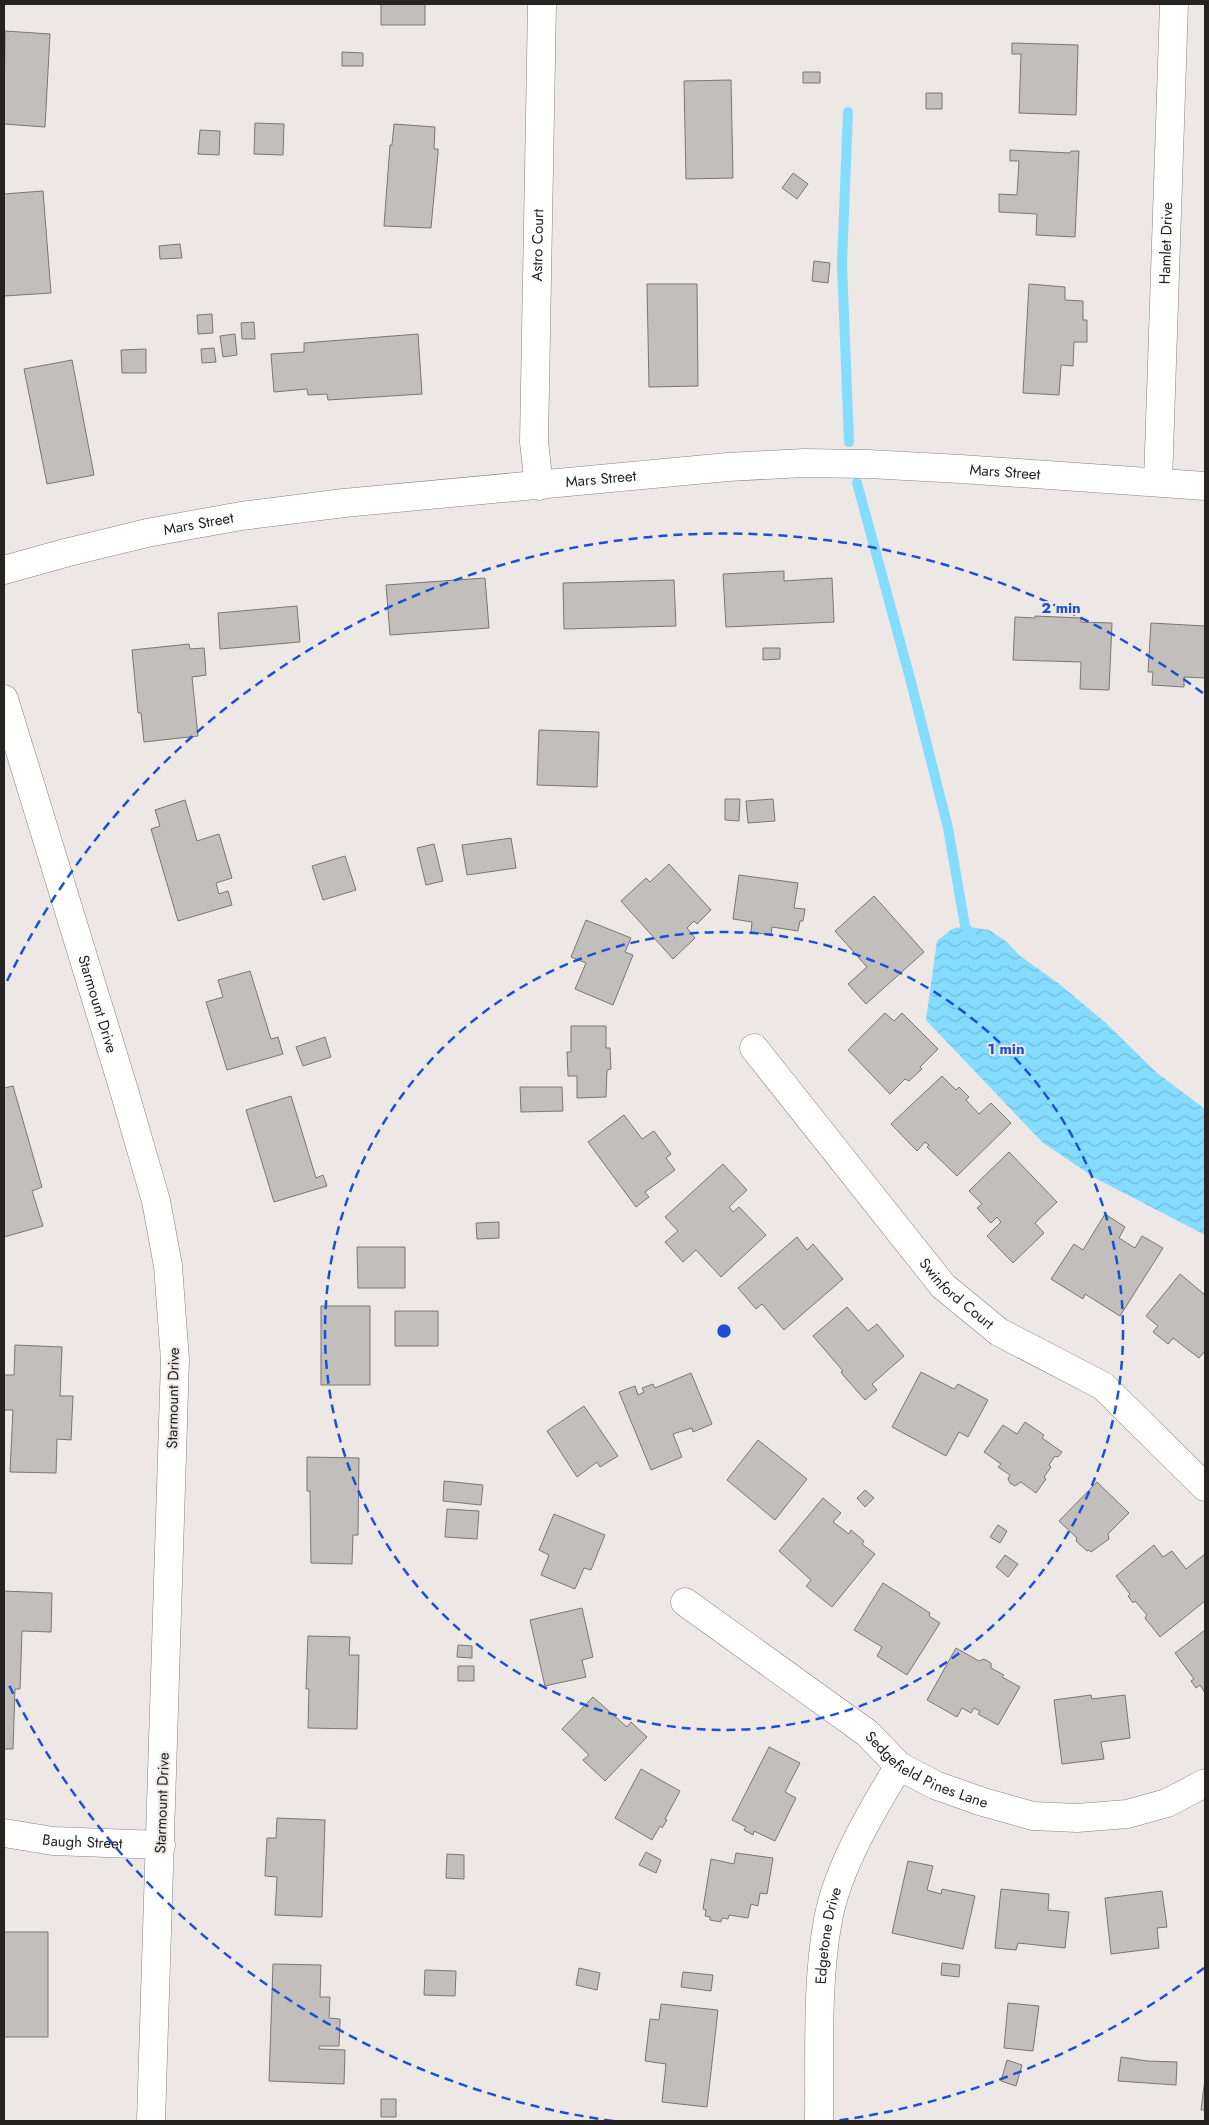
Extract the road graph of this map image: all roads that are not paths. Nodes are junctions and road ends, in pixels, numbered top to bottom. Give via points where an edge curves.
1 (542, 4) edge
2 (1174, 4) edge
3 (1158, 482) junction
4 (539, 486) junction
5 (1205, 486) edge
6 (4, 570) edge
7 (4, 699) edge
8 (754, 1048) dead end
9 (1205, 1487) edge
10 (685, 1602) dead end
11 (899, 1766) junction
12 (1205, 1783) edge
13 (4, 1833) edge
14 (160, 1845) junction
15 (151, 2121) edge
16 (819, 2121) edge

1 - 4 street, Astro Court via 534,442
2 - 3 street, Hamlet Drive
3 - 4 street, Mars Street via 804,463 728,467
3 - 5 street, Mars Street
4 - 6 street, Mars Street via 344,503 241,516 147,533
7 - 14 street, Starmount Drive via 156,1201 168,1266 175,1360
8 - 9 street, Swinford Court via 943,1286 1000,1332 1103,1386
10 - 11 street, Sedgefield Pines Lane via 867,1733
11 - 12 street, Sedgefield Pines Lane via 943,1788 1033,1816 1077,1818 1127,1814 1167,1802
11 - 16 street, Edgetone Drive via 877,1801 838,1882 828,1920 822,1982
13 - 14 street, Baugh Street via 53,1841
14 - 15 street, Starmount Drive

